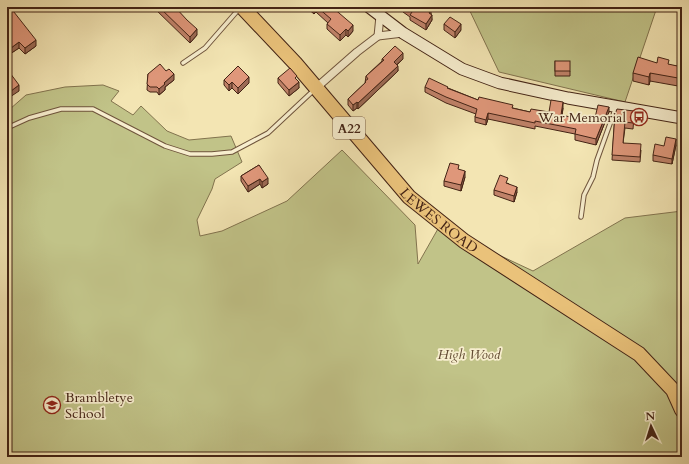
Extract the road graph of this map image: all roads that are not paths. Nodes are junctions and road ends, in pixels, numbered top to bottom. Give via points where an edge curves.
1 (241, 7) edge
2 (369, 7) edge
3 (380, 16) junction
4 (403, 33) junction
5 (378, 36) junction
6 (183, 63) dead end
7 (316, 88) junction
8 (616, 106) junction
9 (682, 118) edge
10 (7, 128) edge
11 (581, 217) dead end
12 (682, 410) edge

1 - 6 lane via 205,48
1 - 7 highway, LEWES ROAD / A22
2 - 3 street
3 - 4 street
3 - 5 street
4 - 5 street
4 - 8 street via 462,69 500,83
5 - 7 street
7 - 10 lane via 268,133 232,152 190,154 165,146 93,109 62,109 29,118
7 - 12 highway, LEWES ROAD / A22 via 409,197 464,241 639,354 673,390
8 - 9 street
8 - 11 lane via 597,160 594,177 584,195

